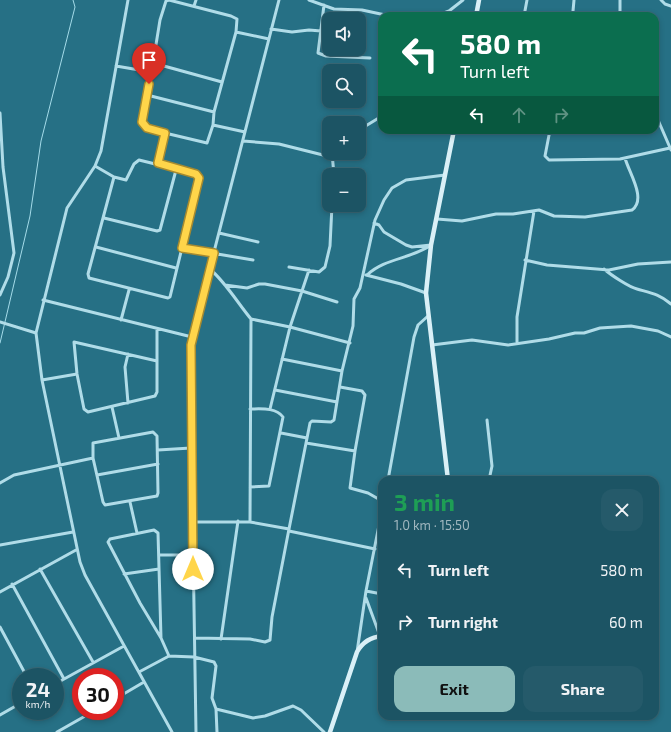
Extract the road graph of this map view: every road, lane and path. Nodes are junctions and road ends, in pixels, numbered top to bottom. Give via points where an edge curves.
1 (128, 0) edge
2 (196, 0) edge
3 (279, 0) edge
4 (309, 0) edge
5 (463, 0) edge
6 (479, 0) edge
7 (527, 0) edge
8 (574, 0) edge
9 (620, 0) edge
10 (662, 0) edge
11 (324, 5) junction
12 (194, 6) junction
13 (671, 6) edge
14 (573, 11) dead end
15 (446, 12) edge
16 (477, 12) edge
17 (525, 12) edge
18 (620, 12) edge
19 (378, 13) edge
20 (271, 29) junction
21 (321, 31) junction
22 (236, 32) junction
23 (269, 39) junction
24 (370, 58) dead end
25 (153, 63) junction
26 (116, 66) junction
27 (151, 72) junction
28 (222, 82) junction
29 (147, 95) junction
30 (214, 112) junction
31 (0, 113) edge
32 (378, 118) edge
33 (659, 123) edge
34 (213, 125) junction
35 (366, 126) edge
36 (245, 132) junction
37 (165, 133) junction
38 (453, 134) edge
39 (549, 134) edge
40 (242, 142) junction
41 (670, 149) edge
42 (322, 153) edge
43 (625, 158) junction
44 (158, 163) junction
45 (95, 166) junction
46 (2, 167) edge
47 (176, 170) junction
48 (446, 175) junction
49 (114, 177) junction
50 (534, 211) junction
51 (332, 212) edge
52 (104, 218) junction
53 (437, 219) junction
54 (374, 223) junction
55 (219, 233) junction
56 (258, 242) dead end
57 (431, 245) junction
58 (96, 247) junction
59 (182, 248) junction
60 (214, 253) junction
61 (253, 260) dead end
62 (525, 260) junction
63 (671, 262) edge
64 (289, 267) dead end
65 (176, 268) junction
66 (210, 269) junction
67 (604, 269) junction
68 (309, 270) junction
69 (365, 274) junction
70 (225, 285) junction
71 (129, 290) junction
72 (302, 291) junction
73 (426, 293) junction
74 (0, 295) edge
75 (43, 300) junction
76 (337, 302) dead end
77 (671, 304) edge
78 (428, 316) junction
79 (251, 319) junction
80 (121, 320) junction
81 (1, 322) edge
82 (290, 327) junction
83 (157, 329) junction
84 (36, 333) junction
85 (192, 337) junction
86 (671, 337) edge
87 (517, 342) junction
88 (350, 343) junction
89 (432, 345) junction
90 (128, 354) junction
91 (282, 359) junction
92 (157, 361) junction
93 (342, 371) junction
94 (77, 374) junction
95 (42, 380) junction
96 (340, 387) junction
97 (275, 390) junction
98 (337, 402) junction
99 (128, 403) junction
100 (112, 407) junction
101 (250, 409) junction
102 (270, 409) junction
103 (487, 420) dead end
104 (281, 434) junction
105 (119, 438) junction
106 (307, 438) junction
107 (306, 443) junction
108 (192, 448) junction
109 (158, 450) junction
110 (355, 451) junction
111 (94, 458) junction
112 (158, 464) junction
113 (59, 465) junction
114 (97, 475) junction
115 (389, 476) edge
116 (448, 476) edge
117 (490, 476) edge
118 (0, 483) edge
119 (250, 487) junction
120 (378, 499) edge
121 (130, 502) junction
122 (238, 521) junction
123 (194, 522) junction
124 (250, 522) junction
125 (289, 530) junction
126 (73, 532) junction
127 (378, 532) edge
128 (137, 533) junction
129 (0, 545) edge
130 (375, 549) junction
131 (76, 550) junction
132 (160, 555) junction
133 (193, 555) junction
134 (40, 569) junction
135 (159, 569) junction
136 (124, 574) junction
137 (12, 584) junction
138 (366, 590) junction
139 (0, 592) edge
140 (378, 593) edge
141 (366, 596) junction
142 (0, 627) edge
143 (378, 628) edge
144 (378, 636) edge
145 (161, 638) junction
146 (195, 638) junction
147 (221, 639) junction
148 (124, 646) junction
149 (357, 652) junction
150 (169, 656) junction
151 (194, 657) junction
152 (93, 662) junction
153 (22, 668) edge
154 (58, 668) edge
155 (139, 672) junction
156 (64, 679) edge
157 (144, 682) junction
158 (124, 694) edge
159 (12, 708) edge
160 (216, 709) junction
161 (0, 715) edge
162 (78, 720) edge
163 (57, 732) edge
164 (172, 732) edge
165 (196, 732) edge
166 (217, 732) edge
167 (324, 732) edge
168 (330, 732) edge

1 - 26 street
2 - 12 street
3 - 20 street
4 - 11 street
5 - 15 street
6 - 16 street
7 - 17 street
8 - 14 street
9 - 18 street
10 - 13 street
11 - 19 street via 334,9
11 - 21 street
12 - 22 street via 234,17 238,21
12 - 25 street via 169,0 165,2
20 - 21 street via 292,32
20 - 23 street
21 - 24 street via 318,51 320,54
22 - 23 street
22 - 28 street
23 - 36 street
25 - 27 street
25 - 28 street
26 - 27 street
26 - 45 street via 101,151
27 - 29 street
28 - 30 street
29 - 30 street
29 - 37 street via 143,125
30 - 34 street
31 - 46 street
32 - 35 street
33 - 41 street
34 - 36 street
34 - 37 street via 207,143
36 - 40 street
37 - 44 street
38 - 48 street
39 - 43 street via 545,156 547,159
40 - 42 street via 279,144
40 - 55 street
41 - 43 street
43 - 50 street via 638,198 632,210 585,216 554,216 544,211
44 - 47 street
44 - 49 street via 139,160 134,164 126,180
45 - 49 street
45 - 75 street via 67,208
46 - 74 street via 14,253
47 - 52 street via 160,230
47 - 59 street via 196,174 199,178
48 - 53 street
48 - 54 street via 406,180 396,185 384,200
49 - 52 street
50 - 53 street via 496,214 462,221
50 - 62 street
51 - 68 street via 326,267 318,272
52 - 58 street
53 - 57 street
54 - 57 street via 406,245
54 - 69 street
55 - 56 street
55 - 60 street
57 - 69 street via 422,252
57 - 73 street
58 - 65 street
58 - 71 street via 89,278
59 - 60 street
59 - 65 street
60 - 61 street
60 - 66 street
62 - 67 street via 547,265
62 - 87 street via 524,282 517,317
63 - 67 street
64 - 68 street
65 - 71 street via 168,298
66 - 70 street
66 - 85 street
67 - 77 street via 636,289 645,289 661,295
68 - 72 street
69 - 73 street
69 - 88 street via 353,304
70 - 72 street via 249,288 265,284
70 - 79 street
71 - 80 street
72 - 76 street
72 - 82 street
73 - 78 street
75 - 80 street
75 - 84 street
78 - 89 street
78 - 115 street via 418,325 414,337
79 - 82 street
79 - 101 street
80 - 83 street
81 - 84 street
82 - 88 street
82 - 91 street
83 - 85 street
83 - 92 street
84 - 95 street
85 - 108 street
86 - 87 street via 658,331 631,326 600,328 588,333 575,333 549,340
87 - 89 street via 500,344 472,340
88 - 93 street
89 - 116 street
90 - 92 street
90 - 94 street via 76,341 73,344
90 - 99 street via 125,367
91 - 93 street
91 - 97 street
92 - 99 street via 155,396
93 - 96 street
94 - 95 street
94 - 100 street via 86,411
95 - 113 street
96 - 98 street
96 - 110 street via 362,391 365,395
97 - 98 street
97 - 102 street
98 - 106 street via 333,421 312,421
99 - 100 street
100 - 105 street
101 - 102 street
101 - 119 street
102 - 104 street via 283,417
103 - 117 street via 492,466
104 - 106 street
104 - 119 street via 269,486
105 - 109 street via 153,432 157,436
105 - 111 street via 93,444
106 - 107 street
107 - 110 street
107 - 125 street
108 - 109 street
108 - 123 street
109 - 112 street
110 - 120 street via 350,488
111 - 113 street
111 - 114 street
112 - 114 street
112 - 121 street via 157,496
113 - 118 street via 14,475
113 - 126 street
114 - 121 street via 105,505
119 - 124 street
121 - 128 street
122 - 123 street
122 - 124 street
122 - 147 street
123 - 133 street
124 - 125 street
125 - 130 street
125 - 147 street via 270,640 265,642
126 - 129 street
126 - 131 street
127 - 130 street
128 - 132 street via 157,531
128 - 136 street via 109,540
130 - 138 street
131 - 134 street
131 - 148 street via 85,575
132 - 133 street
132 - 135 street
133 - 146 street
134 - 137 street
134 - 152 street
135 - 136 street
135 - 145 street
136 - 145 street
137 - 139 street
137 - 154 street
138 - 140 street
138 - 141 street
141 - 143 street
141 - 149 street
142 - 153 street
144 - 149 street via 360,646
145 - 150 street
146 - 147 street
146 - 151 street
148 - 152 street
148 - 155 street
149 - 168 street
150 - 151 street
150 - 155 street
151 - 160 street via 216,664 212,693
151 - 165 street
152 - 156 street
155 - 157 street
157 - 158 street
157 - 164 street
159 - 161 street
160 - 166 street
160 - 167 street via 253,718 293,706 301,710
162 - 163 street

